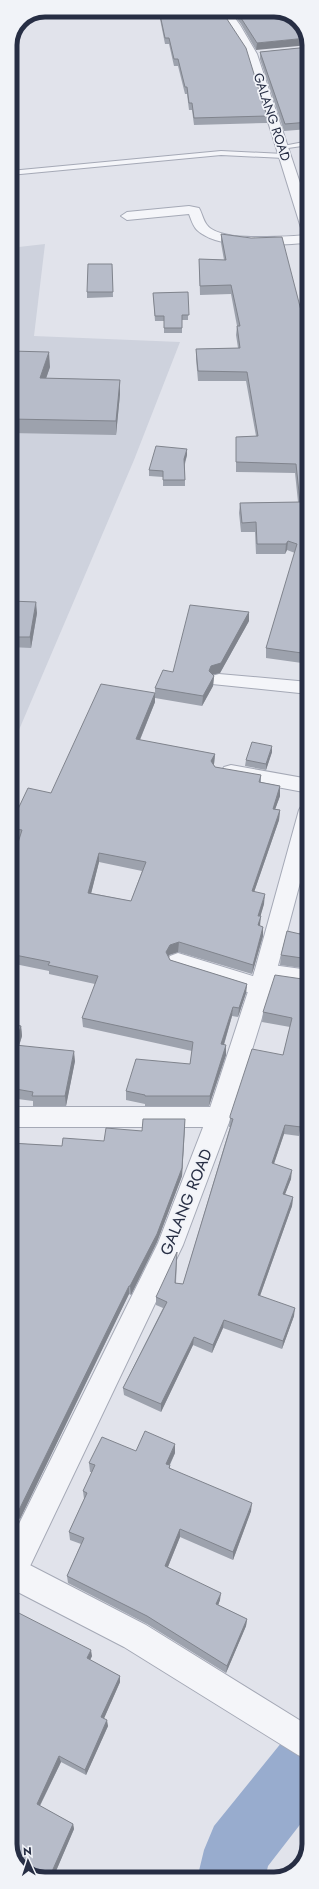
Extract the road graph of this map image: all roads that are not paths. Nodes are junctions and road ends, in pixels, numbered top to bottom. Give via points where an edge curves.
1 (229, 17) edge
2 (266, 54) edge
3 (252, 55) junction
4 (302, 144) edge
5 (283, 151) junction
6 (17, 172) edge
7 (302, 209) edge
8 (127, 216) dead end
9 (302, 239) edge
10 (219, 680) dead end
11 (302, 687) edge
12 (222, 770) edge
13 (302, 785) edge
14 (302, 835) edge
15 (178, 962) edge
16 (302, 979) edge
17 (262, 980) junction
18 (17, 1117) edge
19 (219, 1117) junction
20 (17, 1561) edge
21 (17, 1576) edge
22 (302, 1740) edge

1 - 3 street, GALANG ROAD
2 - 3 street
3 - 5 street, GALANG ROAD
4 - 5 lane
5 - 6 lane via 221,153
5 - 7 street, GALANG ROAD
8 - 9 street via 189,210 194,211 201,226 208,232 233,242
10 - 11 street
12 - 13 street
14 - 17 street, GALANG ROAD
15 - 17 street
16 - 17 street
17 - 19 street, GALANG ROAD
18 - 19 street
19 - 20 street, GALANG ROAD via 170,1245
21 - 22 street via 135,1636

